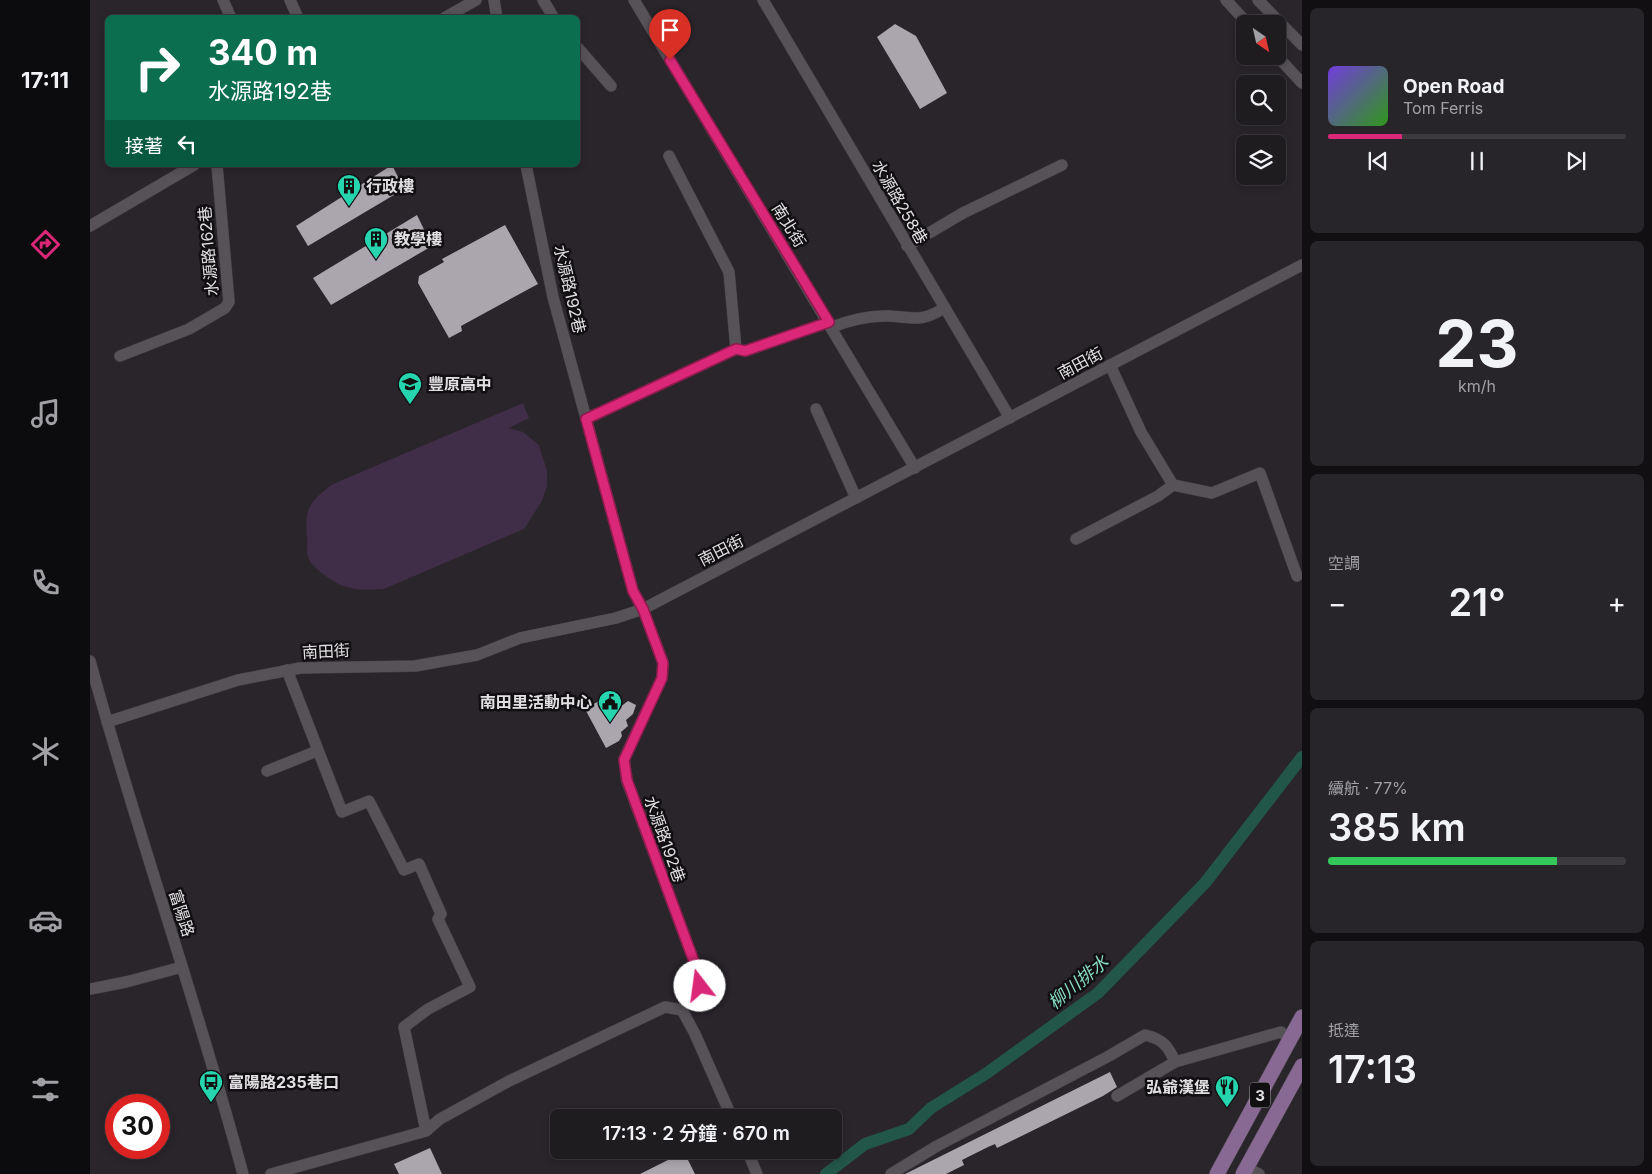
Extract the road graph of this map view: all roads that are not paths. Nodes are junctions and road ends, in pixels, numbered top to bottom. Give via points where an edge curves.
1 (223, 0) edge
2 (290, 0) edge
3 (476, 0) edge
4 (494, 0) edge
5 (544, 0) edge
6 (634, 0) edge
7 (763, 0) edge
8 (1226, 0) edge
9 (1258, 0) edge
10 (230, 15) edge
11 (297, 15) edge
12 (449, 15) edge
13 (496, 15) edge
14 (552, 15) edge
15 (1240, 15) edge
16 (1302, 45) edge
17 (580, 50) edge
18 (1285, 65) edge
19 (1302, 83) edge
20 (611, 86) dead end
21 (669, 156) dead end
22 (1062, 165) dead end
23 (191, 167) edge
24 (217, 167) edge
25 (526, 167) edge
26 (90, 226) edge
27 (907, 246) junction
28 (1302, 265) edge
29 (944, 308) junction
30 (831, 325) junction
31 (736, 349) junction
32 (120, 356) dead end
33 (1110, 365) junction
34 (816, 409) dead end
35 (1010, 418) junction
36 (586, 419) junction
37 (915, 468) junction
38 (1173, 485) junction
39 (856, 498) junction
40 (1076, 539) dead end
41 (1297, 576) dead end
42 (643, 609) junction
43 (90, 662) edge
44 (287, 670) junction
45 (107, 722) junction
46 (318, 751) junction
47 (267, 771) dead end
48 (182, 967) junction
49 (90, 989) edge
50 (682, 1010) junction
51 (1302, 1017) edge
52 (1290, 1039) junction
53 (1174, 1062) junction
54 (1302, 1066) edge
55 (1117, 1096) dead end
56 (728, 1109) edge
57 (426, 1131) junction
58 (751, 1159) edge
59 (1249, 1172) edge
60 (244, 1174) edge
61 (271, 1174) edge
62 (757, 1174) edge
63 (891, 1174) edge
64 (1218, 1174) edge

1 - 10 street
2 - 11 street
3 - 12 street
4 - 13 street
5 - 14 street
6 - 30 street, 南北街
7 - 27 street, 水源路258巷
8 - 15 street
9 - 16 street
17 - 20 street
18 - 19 street
21 - 31 street via 728,272
22 - 27 street via 963,213
23 - 26 street
24 - 32 street, 水源路162巷 via 228,302 224,308 189,329
25 - 36 street, 水源路192巷 via 553,297
27 - 29 street, 水源路258巷
28 - 33 street, 南田街
29 - 30 street via 920,319 874,317
29 - 35 street, 水源路258巷
30 - 31 street via 745,351
30 - 37 street, 南北街
31 - 36 street
33 - 35 street, 南田街
33 - 38 street via 1141,432
34 - 39 street
35 - 37 street, 南田街
36 - 42 street, 水源路192巷 via 633,591
37 - 39 street, 南田街
38 - 40 street
38 - 41 street via 1212,493 1260,474
39 - 42 street, 南田街
42 - 44 street, 南田街 via 616,618 520,638 477,655 433,663
42 - 50 street, 水源路192巷 via 663,663 662,678 624,760 640,820 699,975 700,986 689,996
43 - 45 street, 富陽路
44 - 45 street, 南田街 via 238,680
44 - 46 street
45 - 48 street, 富陽路
46 - 47 street
46 - 57 street via 342,812 369,801 404,870 419,864 441,914 438,919 470,987 428,1009 404,1027
48 - 49 street
48 - 60 street, 富陽路
50 - 56 street
50 - 57 street via 665,1007 647,1015 509,1081 440,1119
51 - 52 main road, 3
52 - 53 street via 1280,1032
52 - 64 main road, 3
53 - 55 street
53 - 63 street via 1170,1049 1159,1038 1145,1035
54 - 59 main road, 3
57 - 61 street
58 - 62 street

